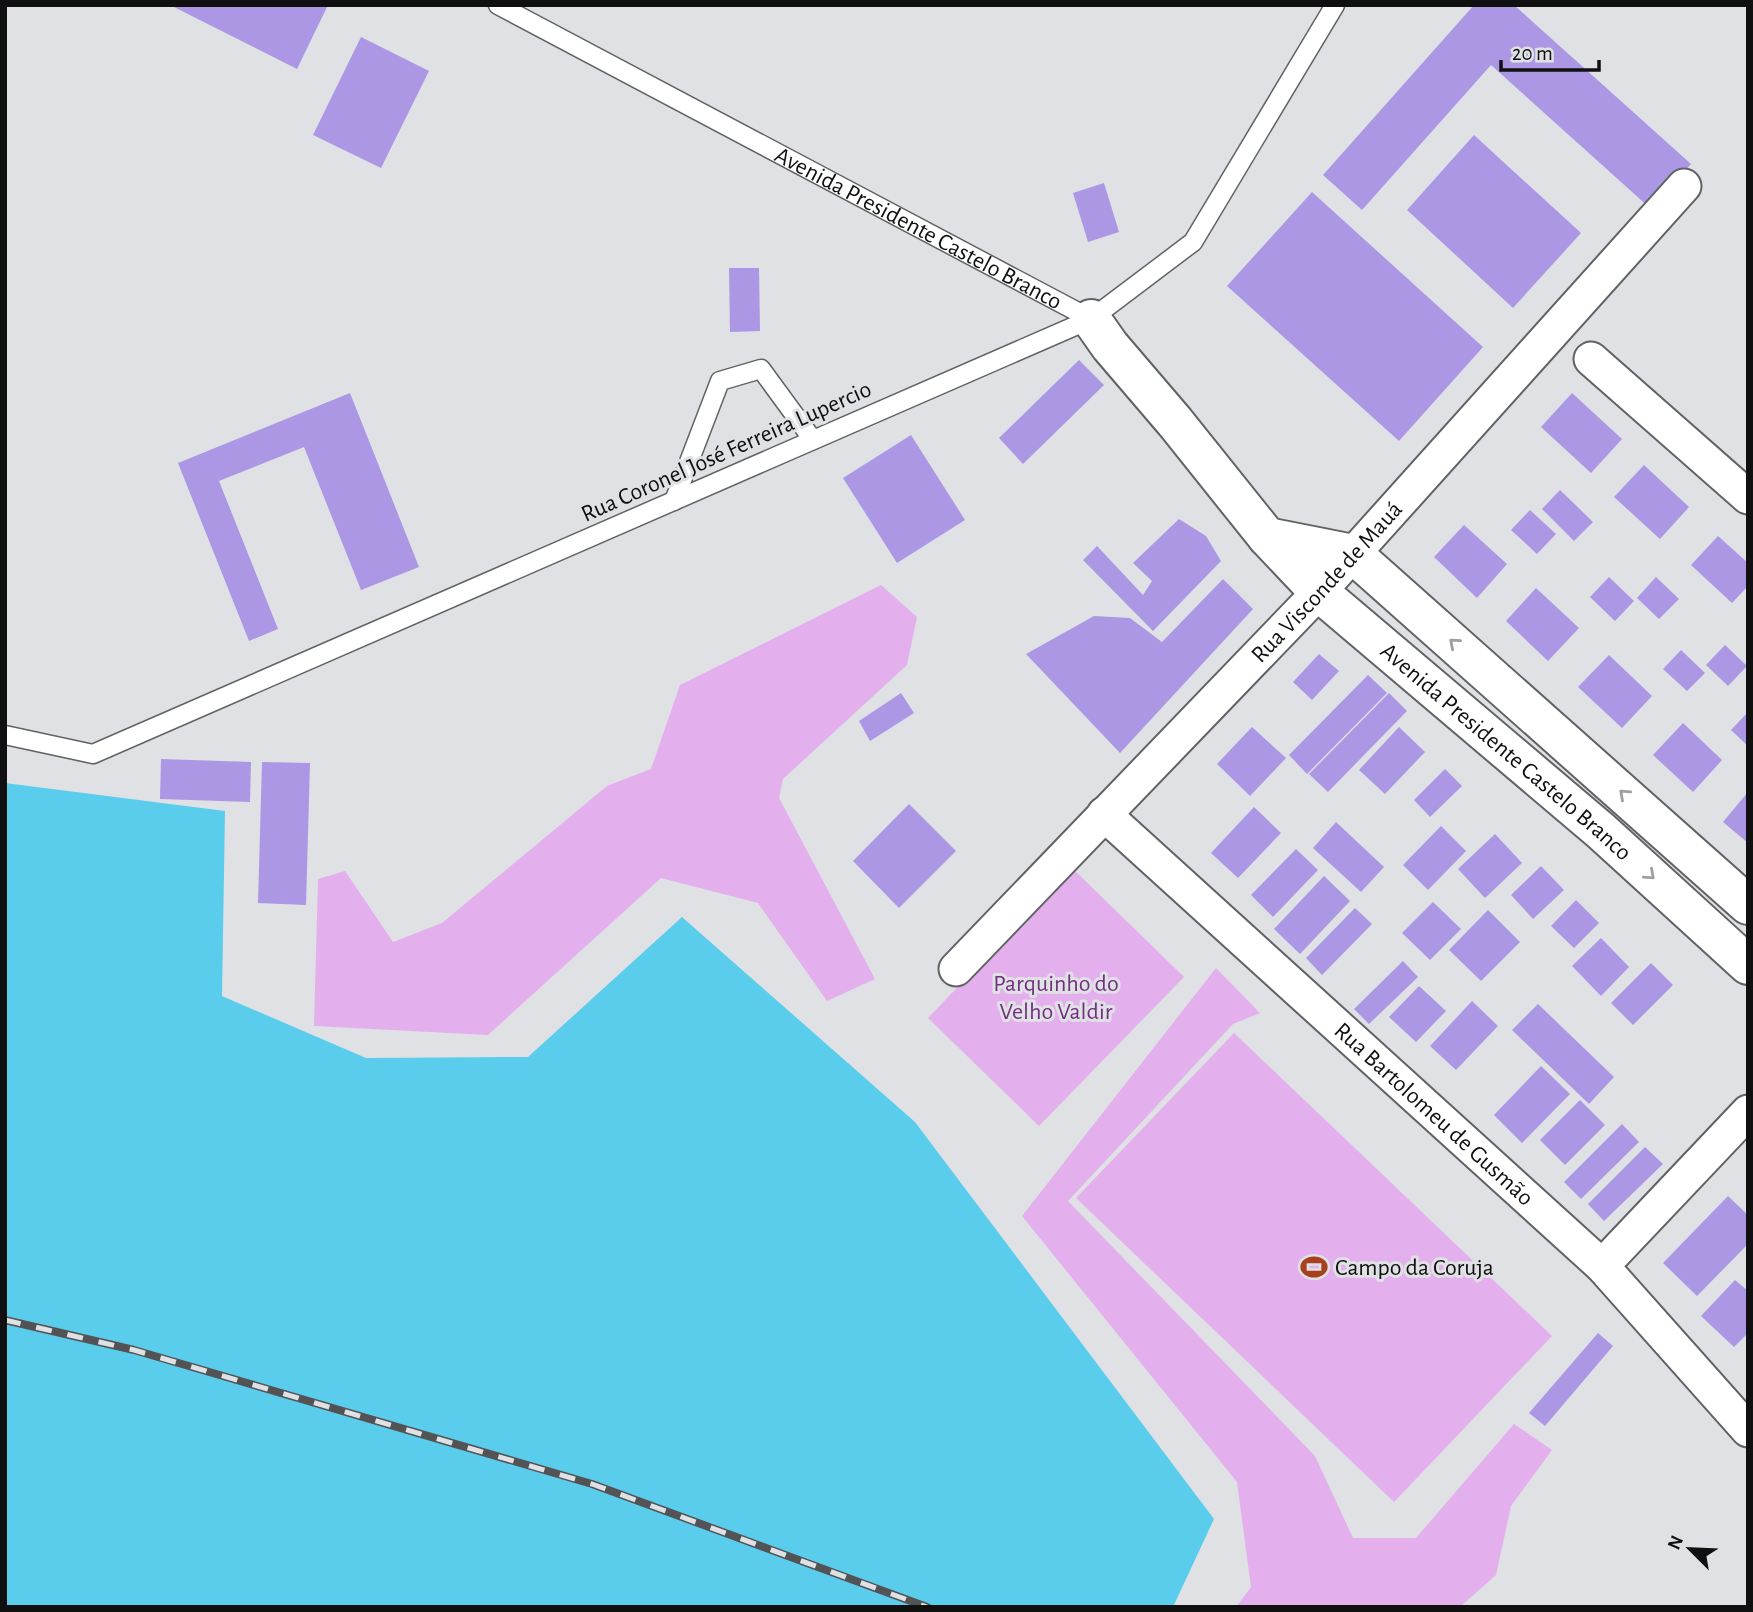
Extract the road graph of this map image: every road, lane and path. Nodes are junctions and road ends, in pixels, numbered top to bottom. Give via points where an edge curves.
1 (498, 5) edge
2 (1335, 5) edge
3 (1685, 186) dead end
4 (1091, 319) junction
5 (1591, 359) dead end
6 (813, 440) junction
7 (1748, 497) edge
8 (674, 500) junction
9 (1267, 537) junction
10 (1353, 554) junction
11 (1319, 592) junction
12 (5, 735) edge
13 (1104, 814) junction
14 (1748, 905) edge
15 (1748, 965) edge
16 (956, 969) dead end
17 (1748, 1112) edge
18 (1602, 1266) junction
19 (1748, 1430) edge

1 - 4 lane, Avenida Presidente Castelo Branco
2 - 4 lane, Rua Coronel José Ferreira Lupercio via 1193,242
3 - 10 street, Rua Visconde de Mauá
4 - 6 lane, Rua Coronel José Ferreira Lupercio
4 - 9 street, Avenida Presidente Castelo Branco
5 - 7 street
6 - 8 lane, Rua Coronel José Ferreira Lupercio
6 - 8 lane via 761,369 720,381
8 - 12 lane, Rua Coronel José Ferreira Lupercio via 93,754
9 - 10 street
9 - 11 street, Avenida Presidente Castelo Branco
10 - 11 street, Rua Visconde de Mauá
14 -> 10 street, Avenida Presidente Castelo Branco
11 - 13 street, Rua Visconde de Mauá
11 -> 15 street, Avenida Presidente Castelo Branco via 1601,831
13 - 16 street, Rua Visconde de Mauá
13 - 18 street, Rua Bartolomeu de Gusmão
17 - 18 street
18 - 19 street, Rua Bartolomeu de Gusmão

